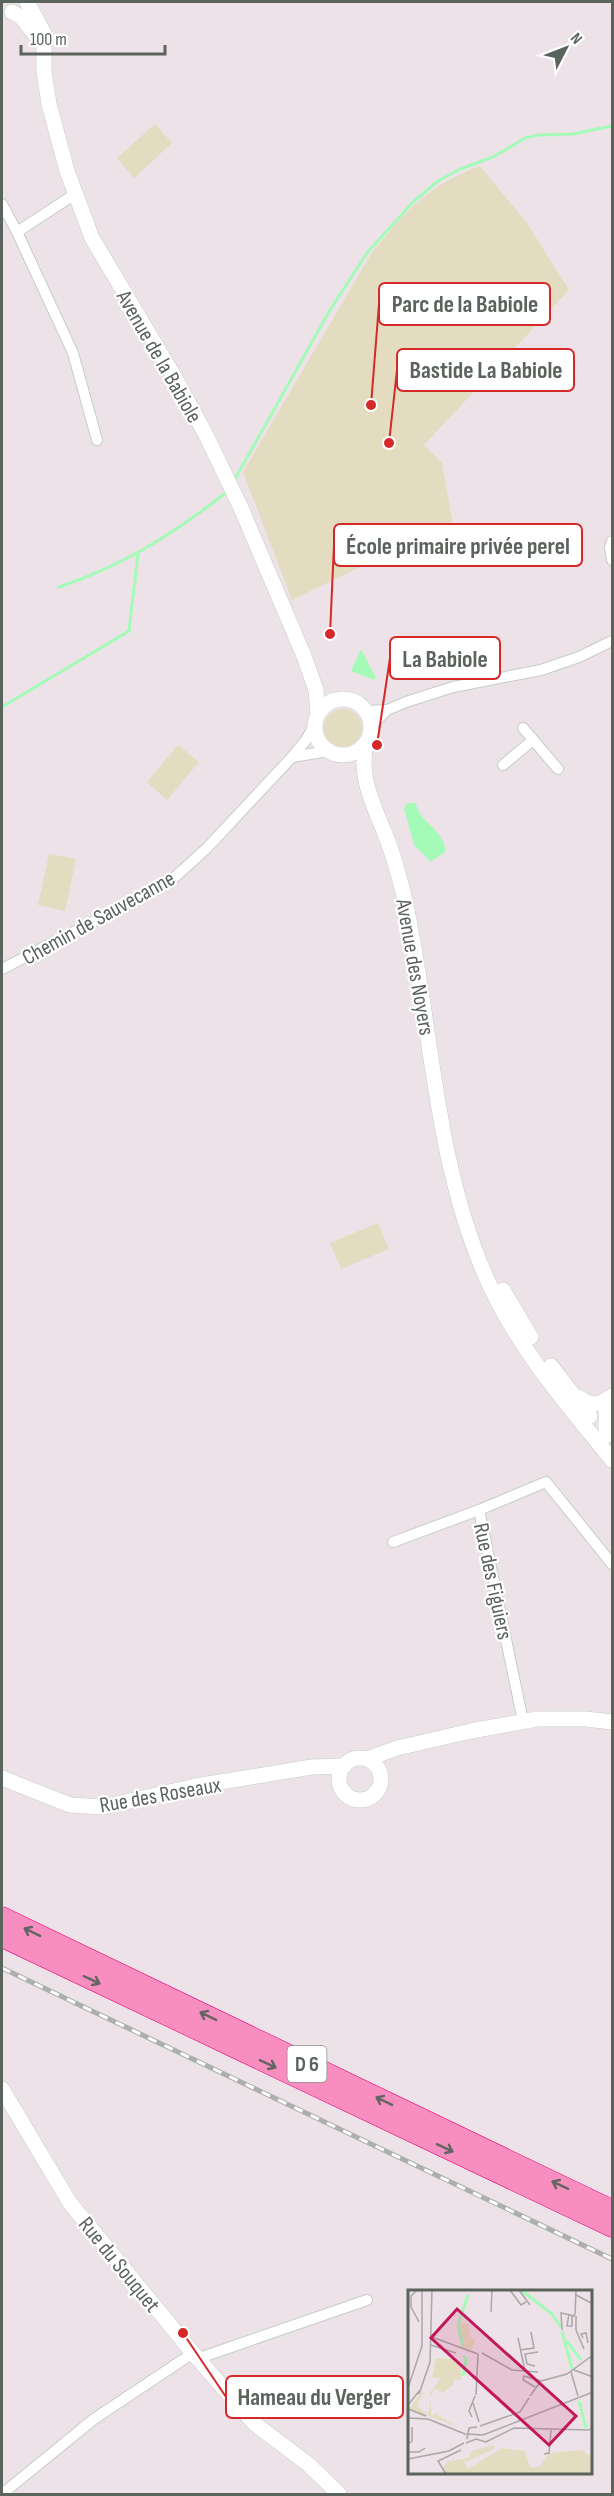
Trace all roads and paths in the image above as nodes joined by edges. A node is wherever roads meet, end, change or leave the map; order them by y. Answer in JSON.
{"nodes":[{"id":1,"x":27,"y":2,"type":"edge"},
{"id":2,"x":5,"y":11,"type":"edge"},
{"id":3,"x":43,"y":48,"type":"junction"},
{"id":4,"x":75,"y":194,"type":"junction"},
{"id":5,"x":2,"y":204,"type":"edge"},
{"id":6,"x":17,"y":232,"type":"junction"},
{"id":7,"x":97,"y":440,"type":"dead end"},
{"id":8,"x":612,"y":541,"type":"edge"},
{"id":9,"x":612,"y":560,"type":"edge"},
{"id":10,"x":612,"y":641,"type":"edge"},
{"id":11,"x":304,"y":656,"type":"junction"},
{"id":12,"x":339,"y":699,"type":"junction"},
{"id":13,"x":387,"y":710,"type":"junction"},
{"id":14,"x":366,"y":711,"type":"junction"},
{"id":15,"x":317,"y":718,"type":"junction"},
{"id":16,"x":371,"y":726,"type":"junction"},
{"id":17,"x":523,"y":728,"type":"dead end"},
{"id":18,"x":533,"y":740,"type":"junction"},
{"id":19,"x":366,"y":743,"type":"junction"},
{"id":20,"x":330,"y":752,"type":"junction"},
{"id":21,"x":292,"y":757,"type":"junction"},
{"id":22,"x":503,"y":765,"type":"dead end"},
{"id":23,"x":558,"y":769,"type":"dead end"},
{"id":24,"x":367,"y":791,"type":"junction"},
{"id":25,"x":2,"y":969,"type":"edge"},
{"id":26,"x":567,"y":1395,"type":"junction"},
{"id":27,"x":612,"y":1397,"type":"edge"},
{"id":28,"x":606,"y":1412,"type":"junction"},
{"id":29,"x":591,"y":1417,"type":"junction"},
{"id":30,"x":609,"y":1440,"type":"edge"},
{"id":31,"x":612,"y":1460,"type":"edge"},
{"id":32,"x":479,"y":1510,"type":"junction"},
{"id":33,"x":393,"y":1542,"type":"dead end"},
{"id":34,"x":612,"y":1564,"type":"edge"},
{"id":35,"x":523,"y":1721,"type":"junction"},
{"id":36,"x":612,"y":1722,"type":"edge"},
{"id":37,"x":372,"y":1764,"type":"junction"},
{"id":38,"x":341,"y":1771,"type":"junction"},
{"id":39,"x":2,"y":1778,"type":"edge"},
{"id":40,"x":2,"y":1917,"type":"edge"},
{"id":41,"x":2,"y":1937,"type":"edge"},
{"id":42,"x":2,"y":2089,"type":"edge"},
{"id":43,"x":612,"y":2210,"type":"edge"},
{"id":44,"x":612,"y":2227,"type":"edge"},
{"id":45,"x":367,"y":2300,"type":"dead end"},
{"id":46,"x":196,"y":2357,"type":"junction"},
{"id":47,"x":2,"y":2494,"type":"edge"},
{"id":48,"x":339,"y":2494,"type":"edge"}],
"edges":[{"from":1,"to":2,"type":"street"},
{"from":1,"to":3,"type":"street","name":"Avenue de la Babiole"},
{"from":2,"to":3,"type":"street","name":"Avenue de la Babiole"},
{"from":3,"to":4,"type":"street","name":"Avenue de la Babiole"},
{"from":4,"to":6,"type":"street"},
{"from":4,"to":11,"type":"street","name":"Avenue de la Babiole"},
{"from":5,"to":6,"type":"street"},
{"from":6,"to":7,"type":"street"},
{"from":8,"to":9,"type":"street"},
{"from":10,"to":13,"type":"street"},
{"from":11,"to":12,"type":"street","name":"Avenue de la Babiole"},
{"from":11,"to":15,"type":"street","name":"Avenue de la Babiole"},
{"from":12,"to":14,"type":"street"},
{"from":12,"to":15,"type":"street"},
{"from":13,"to":14,"type":"street"},
{"from":13,"to":16,"type":"street"},
{"from":14,"to":16,"type":"street"},
{"from":15,"to":20,"type":"street"},
{"from":15,"to":21,"type":"street","name":"Chemin de Sauvecanne"},
{"from":16,"to":19,"type":"street"},
{"from":17,"to":18,"type":"street"},
{"from":18,"to":22,"type":"street"},
{"from":18,"to":23,"type":"street"},
{"from":19,"to":20,"type":"street"},
{"from":19,"to":24,"type":"street","name":"Avenue des Noyers"},
{"from":20,"to":21,"type":"street"},
{"from":20,"to":24,"type":"street","name":"Avenue des Noyers"},
{"from":21,"to":25,"type":"street","name":"Chemin de Sauvecanne"},
{"from":24,"to":26,"type":"street","name":"Avenue des Noyers"},
{"from":26,"to":27,"type":"street"},
{"from":26,"to":29,"type":"street","name":"Avenue des Noyers"},
{"from":26,"to":31,"type":"street","name":"Avenue des Noyers"},
{"from":27,"to":28,"type":"street"},
{"from":28,"to":29,"type":"street"},
{"from":28,"to":30,"type":"street"},
{"from":29,"to":30,"type":"street","name":"Avenue des Noyers"},
{"from":32,"to":33,"type":"street"},
{"from":32,"to":34,"type":"street","name":"Rue des Figuiers"},
{"from":32,"to":35,"type":"street","name":"Rue des Figuiers"},
{"from":35,"to":36,"type":"street"},
{"from":35,"to":37,"type":"street"},
{"from":37,"to":38,"type":"street","name":"Rue des Roseaux"},
{"from":37,"to":38,"type":"street"},
{"from":38,"to":39,"type":"street","name":"Rue des Roseaux"},
{"from":43,"to":40,"type":"highway","number":"D 6","one_way":true},
{"from":41,"to":44,"type":"highway","number":"D 6","one_way":true},
{"from":42,"to":46,"type":"street","name":"Rue du Souquet"},
{"from":45,"to":46,"type":"street"},
{"from":46,"to":47,"type":"street"},
{"from":46,"to":48,"type":"street","name":"Rue du Souquet"}]}
